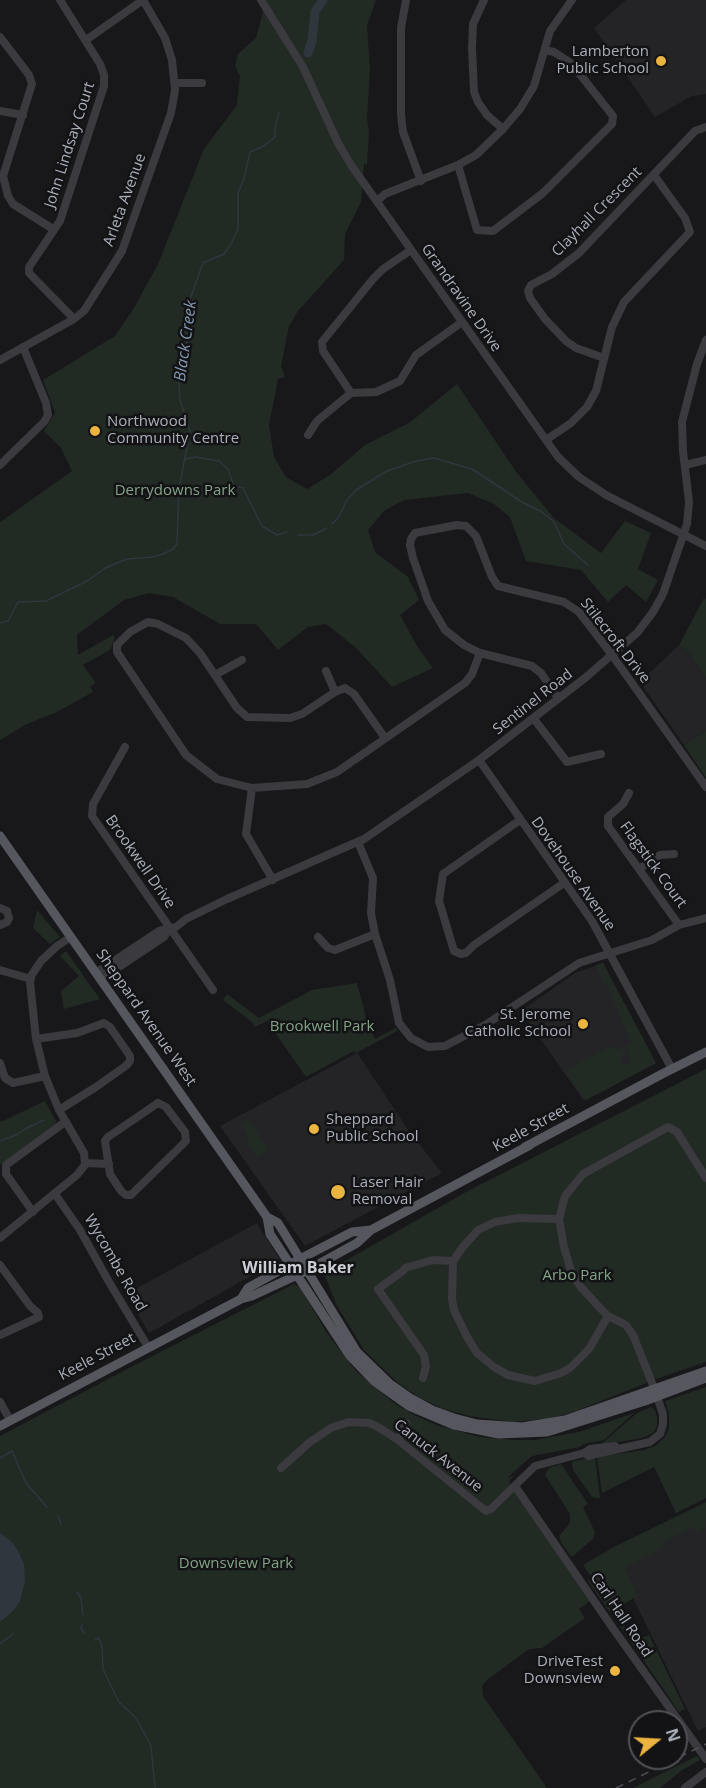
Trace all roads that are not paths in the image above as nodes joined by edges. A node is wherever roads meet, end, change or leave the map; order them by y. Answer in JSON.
{"nodes":[{"id":1,"x":60,"y":0,"type":"edge"},
{"id":2,"x":143,"y":0,"type":"edge"},
{"id":3,"x":261,"y":0,"type":"edge"},
{"id":4,"x":406,"y":0,"type":"edge"},
{"id":5,"x":484,"y":0,"type":"edge"},
{"id":6,"x":570,"y":1,"type":"edge"},
{"id":7,"x":0,"y":37,"type":"edge"},
{"id":8,"x":86,"y":40,"type":"junction"},
{"id":9,"x":545,"y":50,"type":"junction"},
{"id":10,"x":175,"y":83,"type":"junction"},
{"id":11,"x":202,"y":83,"type":"dead end"},
{"id":12,"x":0,"y":111,"type":"edge"},
{"id":13,"x":23,"y":116,"type":"junction"},
{"id":14,"x":706,"y":127,"type":"edge"},
{"id":15,"x":503,"y":129,"type":"junction"},
{"id":16,"x":458,"y":165,"type":"junction"},
{"id":17,"x":654,"y":175,"type":"junction"},
{"id":18,"x":421,"y":181,"type":"junction"},
{"id":19,"x":377,"y":201,"type":"junction"},
{"id":20,"x":53,"y":229,"type":"junction"},
{"id":21,"x":411,"y":250,"type":"junction"},
{"id":22,"x":74,"y":319,"type":"junction"},
{"id":23,"x":462,"y":322,"type":"junction"},
{"id":24,"x":706,"y":340,"type":"edge"},
{"id":25,"x":23,"y":347,"type":"junction"},
{"id":26,"x":604,"y":358,"type":"junction"},
{"id":27,"x":0,"y":360,"type":"edge"},
{"id":28,"x":351,"y":393,"type":"junction"},
{"id":29,"x":308,"y":435,"type":"dead end"},
{"id":30,"x":546,"y":440,"type":"junction"},
{"id":31,"x":706,"y":460,"type":"edge"},
{"id":32,"x":0,"y":465,"type":"edge"},
{"id":33,"x":685,"y":465,"type":"junction"},
{"id":34,"x":684,"y":535,"type":"junction"},
{"id":35,"x":706,"y":546,"type":"edge"},
{"id":36,"x":480,"y":652,"type":"junction"},
{"id":37,"x":612,"y":656,"type":"junction"},
{"id":38,"x":242,"y":660,"type":"dead end"},
{"id":39,"x":326,"y":671,"type":"dead end"},
{"id":40,"x":215,"y":675,"type":"junction"},
{"id":41,"x":335,"y":692,"type":"junction"},
{"id":42,"x":558,"y":698,"type":"junction"},
{"id":43,"x":534,"y":719,"type":"junction"},
{"id":44,"x":385,"y":738,"type":"junction"},
{"id":45,"x":125,"y":747,"type":"dead end"},
{"id":46,"x":601,"y":754,"type":"dead end"},
{"id":47,"x":479,"y":760,"type":"junction"},
{"id":48,"x":252,"y":788,"type":"junction"},
{"id":49,"x":706,"y":788,"type":"edge"},
{"id":50,"x":629,"y":793,"type":"dead end"},
{"id":51,"x":520,"y":820,"type":"junction"},
{"id":52,"x":0,"y":836,"type":"edge"},
{"id":53,"x":358,"y":842,"type":"junction"},
{"id":54,"x":4,"y":850,"type":"edge"},
{"id":55,"x":674,"y":854,"type":"dead end"},
{"id":56,"x":639,"y":869,"type":"junction"},
{"id":57,"x":273,"y":880,"type":"junction"},
{"id":58,"x":564,"y":883,"type":"junction"},
{"id":59,"x":0,"y":908,"type":"edge"},
{"id":60,"x":706,"y":918,"type":"edge"},
{"id":61,"x":0,"y":925,"type":"edge"},
{"id":62,"x":680,"y":925,"type":"junction"},
{"id":63,"x":169,"y":929,"type":"junction"},
{"id":64,"x":375,"y":934,"type":"junction"},
{"id":65,"x":71,"y":937,"type":"junction"},
{"id":66,"x":318,"y":937,"type":"dead end"},
{"id":67,"x":610,"y":953,"type":"junction"},
{"id":68,"x":0,"y":961,"type":"edge"},
{"id":69,"x":0,"y":966,"type":"edge"},
{"id":70,"x":0,"y":970,"type":"edge"},
{"id":71,"x":99,"y":976,"type":"junction"},
{"id":72,"x":31,"y":979,"type":"junction"},
{"id":73,"x":213,"y":990,"type":"dead end"},
{"id":74,"x":36,"y":1039,"type":"junction"},
{"id":75,"x":706,"y":1052,"type":"edge"},
{"id":76,"x":0,"y":1063,"type":"edge"},
{"id":77,"x":672,"y":1070,"type":"junction"},
{"id":78,"x":45,"y":1076,"type":"junction"},
{"id":79,"x":59,"y":1110,"type":"junction"},
{"id":80,"x":65,"y":1122,"type":"junction"},
{"id":81,"x":85,"y":1162,"type":"junction"},
{"id":82,"x":109,"y":1164,"type":"junction"},
{"id":83,"x":706,"y":1178,"type":"edge"},
{"id":84,"x":55,"y":1194,"type":"junction"},
{"id":85,"x":33,"y":1212,"type":"junction"},
{"id":86,"x":267,"y":1217,"type":"junction"},
{"id":87,"x":559,"y":1219,"type":"junction"},
{"id":88,"x":371,"y":1230,"type":"junction"},
{"id":89,"x":0,"y":1238,"type":"edge"},
{"id":90,"x":300,"y":1259,"type":"junction"},
{"id":91,"x":453,"y":1261,"type":"junction"},
{"id":92,"x":290,"y":1264,"type":"junction"},
{"id":93,"x":0,"y":1265,"type":"edge"},
{"id":94,"x":308,"y":1270,"type":"junction"},
{"id":95,"x":297,"y":1274,"type":"junction"},
{"id":96,"x":241,"y":1299,"type":"junction"},
{"id":97,"x":608,"y":1316,"type":"junction"},
{"id":98,"x":0,"y":1335,"type":"edge"},
{"id":99,"x":148,"y":1347,"type":"junction"},
{"id":100,"x":706,"y":1371,"type":"edge"},
{"id":101,"x":423,"y":1378,"type":"dead end"},
{"id":102,"x":706,"y":1378,"type":"edge"},
{"id":103,"x":655,"y":1393,"type":"junction"},
{"id":104,"x":0,"y":1402,"type":"edge"},
{"id":105,"x":10,"y":1420,"type":"junction"},
{"id":106,"x":406,"y":1423,"type":"dead end"},
{"id":107,"x":0,"y":1426,"type":"edge"},
{"id":108,"x":398,"y":1440,"type":"junction"},
{"id":109,"x":281,"y":1468,"type":"dead end"},
{"id":110,"x":515,"y":1486,"type":"junction"},
{"id":111,"x":706,"y":1759,"type":"edge"},
{"id":112,"x":706,"y":1772,"type":"edge"},
{"id":113,"x":685,"y":1788,"type":"edge"}],
"edges":[{"from":1,"to":8,"type":"street","name":"John Lindsay Court"},
{"from":2,"to":8,"type":"street"},
{"from":2,"to":10,"type":"street","name":"Arleta Avenue"},
{"from":3,"to":19,"type":"street","name":"Grandravine Drive"},
{"from":4,"to":18,"type":"street"},
{"from":5,"to":15,"type":"street"},
{"from":6,"to":9,"type":"street"},
{"from":7,"to":13,"type":"street"},
{"from":8,"to":20,"type":"street","name":"John Lindsay Court"},
{"from":9,"to":15,"type":"street"},
{"from":9,"to":16,"type":"street"},
{"from":10,"to":11,"type":"street"},
{"from":10,"to":22,"type":"street","name":"Arleta Avenue"},
{"from":12,"to":13,"type":"street"},
{"from":13,"to":20,"type":"street"},
{"from":14,"to":17,"type":"street","name":"Clayhall Crescent"},
{"from":15,"to":16,"type":"street"},
{"from":16,"to":18,"type":"street"},
{"from":17,"to":26,"type":"street"},
{"from":17,"to":26,"type":"street","name":"Clayhall Crescent"},
{"from":18,"to":19,"type":"street"},
{"from":19,"to":21,"type":"street","name":"Grandravine Drive"},
{"from":20,"to":22,"type":"street","name":"John Lindsay Court"},
{"from":21,"to":23,"type":"street","name":"Grandravine Drive"},
{"from":21,"to":28,"type":"street"},
{"from":22,"to":25,"type":"street","name":"Arleta Avenue"},
{"from":23,"to":28,"type":"street"},
{"from":23,"to":30,"type":"street","name":"Grandravine Drive"},
{"from":24,"to":33,"type":"street","name":"Sentinel Road"},
{"from":25,"to":27,"type":"street","name":"Arleta Avenue"},
{"from":25,"to":32,"type":"street"},
{"from":26,"to":30,"type":"street"},
{"from":28,"to":29,"type":"street"},
{"from":30,"to":34,"type":"street","name":"Grandravine Drive"},
{"from":31,"to":33,"type":"street"},
{"from":33,"to":34,"type":"street","name":"Sentinel Road"},
{"from":34,"to":35,"type":"street","name":"Grandravine Drive"},
{"from":34,"to":37,"type":"street","name":"Sentinel Road"},
{"from":36,"to":37,"type":"street","name":"Stilecroft Drive"},
{"from":36,"to":42,"type":"street","name":"Stilecroft Drive"},
{"from":36,"to":44,"type":"street"},
{"from":37,"to":42,"type":"street","name":"Sentinel Road"},
{"from":37,"to":49,"type":"street","name":"Stilecroft Drive"},
{"from":38,"to":40,"type":"street"},
{"from":39,"to":41,"type":"street"},
{"from":40,"to":41,"type":"street"},
{"from":40,"to":48,"type":"street"},
{"from":41,"to":44,"type":"street"},
{"from":42,"to":43,"type":"street","name":"Sentinel Road"},
{"from":43,"to":46,"type":"street"},
{"from":43,"to":47,"type":"street","name":"Sentinel Road"},
{"from":44,"to":48,"type":"street"},
{"from":45,"to":63,"type":"street","name":"Brookwell Drive"},
{"from":47,"to":51,"type":"street","name":"Dovehouse Avenue"},
{"from":47,"to":53,"type":"street","name":"Sentinel Road"},
{"from":48,"to":57,"type":"street"},
{"from":50,"to":56,"type":"street","name":"Flagstick Court"},
{"from":51,"to":58,"type":"street","name":"Dovehouse Avenue"},
{"from":51,"to":58,"type":"street"},
{"from":52,"to":54,"type":"main road","name":"Sheppard Avenue West"},
{"from":53,"to":57,"type":"street","name":"Sentinel Road"},
{"from":53,"to":64,"type":"street"},
{"from":54,"to":65,"type":"main road","name":"Sheppard Avenue West"},
{"from":55,"to":56,"type":"street"},
{"from":56,"to":62,"type":"street","name":"Flagstick Court"},
{"from":57,"to":63,"type":"street","name":"Sentinel Road"},
{"from":58,"to":67,"type":"street","name":"Dovehouse Avenue"},
{"from":59,"to":61,"type":"street"},
{"from":60,"to":62,"type":"street"},
{"from":62,"to":67,"type":"street"},
{"from":63,"to":71,"type":"street","name":"Sentinel Road"},
{"from":63,"to":73,"type":"street"},
{"from":64,"to":66,"type":"street"},
{"from":64,"to":67,"type":"street"},
{"from":65,"to":71,"type":"main road","name":"Sheppard Avenue West"},
{"from":65,"to":72,"type":"street"},
{"from":67,"to":77,"type":"street","name":"Dovehouse Avenue"},
{"from":68,"to":69,"type":"street"},
{"from":70,"to":72,"type":"street"},
{"from":71,"to":86,"type":"main road","name":"Sheppard Avenue West"},
{"from":72,"to":74,"type":"street"},
{"from":74,"to":78,"type":"street"},
{"from":74,"to":79,"type":"street"},
{"from":75,"to":77,"type":"main road","name":"Keele Street"},
{"from":76,"to":78,"type":"street"},
{"from":77,"to":88,"type":"main road","name":"Keele Street"},
{"from":78,"to":79,"type":"street"},
{"from":79,"to":80,"type":"street"},
{"from":80,"to":81,"type":"street"},
{"from":80,"to":85,"type":"street"},
{"from":81,"to":82,"type":"street"},
{"from":81,"to":84,"type":"street"},
{"from":82,"to":82,"type":"street"},
{"from":83,"to":87,"type":"street"},
{"from":84,"to":85,"type":"street"},
{"from":84,"to":99,"type":"street","name":"Wycombe Road"},
{"from":85,"to":89,"type":"street"},
{"from":86,"to":90,"type":"main road","name":"Sheppard Avenue West"},
{"from":86,"to":92,"type":"main road","name":"Sheppard Avenue West"},
{"from":87,"to":91,"type":"street"},
{"from":87,"to":97,"type":"street"},
{"from":88,"to":90,"type":"main road","name":"Keele Street"},
{"from":88,"to":94,"type":"main road","name":"Keele Street"},
{"from":90,"to":92,"type":"main road","name":"Keele Street"},
{"from":90,"to":94,"type":"main road","name":"Sheppard Avenue West"},
{"from":91,"to":97,"type":"street"},
{"from":91,"to":101,"type":"street"},
{"from":92,"to":95,"type":"main road","name":"Sheppard Avenue West"},
{"from":92,"to":96,"type":"main road","name":"Keele Street"},
{"from":93,"to":98,"type":"street"},
{"from":94,"to":95,"type":"main road","name":"Keele Street"},
{"from":94,"to":103,"type":"main road","name":"Sheppard Avenue West"},
{"from":95,"to":96,"type":"main road","name":"Keele Street"},
{"from":95,"to":103,"type":"main road","name":"Sheppard Avenue West"},
{"from":96,"to":99,"type":"main road","name":"Keele Street"},
{"from":97,"to":103,"type":"street"},
{"from":99,"to":105,"type":"main road","name":"Keele Street"},
{"from":100,"to":103,"type":"main road","name":"Sheppard Avenue West"},
{"from":102,"to":103,"type":"main road","name":"Sheppard Avenue West"},
{"from":103,"to":110,"type":"street"},
{"from":104,"to":105,"type":"street"},
{"from":105,"to":107,"type":"main road","name":"Keele Street"},
{"from":106,"to":108,"type":"street"},
{"from":108,"to":109,"type":"street","name":"Canuck Avenue"},
{"from":108,"to":110,"type":"street","name":"Canuck Avenue"},
{"from":110,"to":111,"type":"street","name":"Carl Hall Road"},
{"from":112,"to":113,"type":"street"}]}
